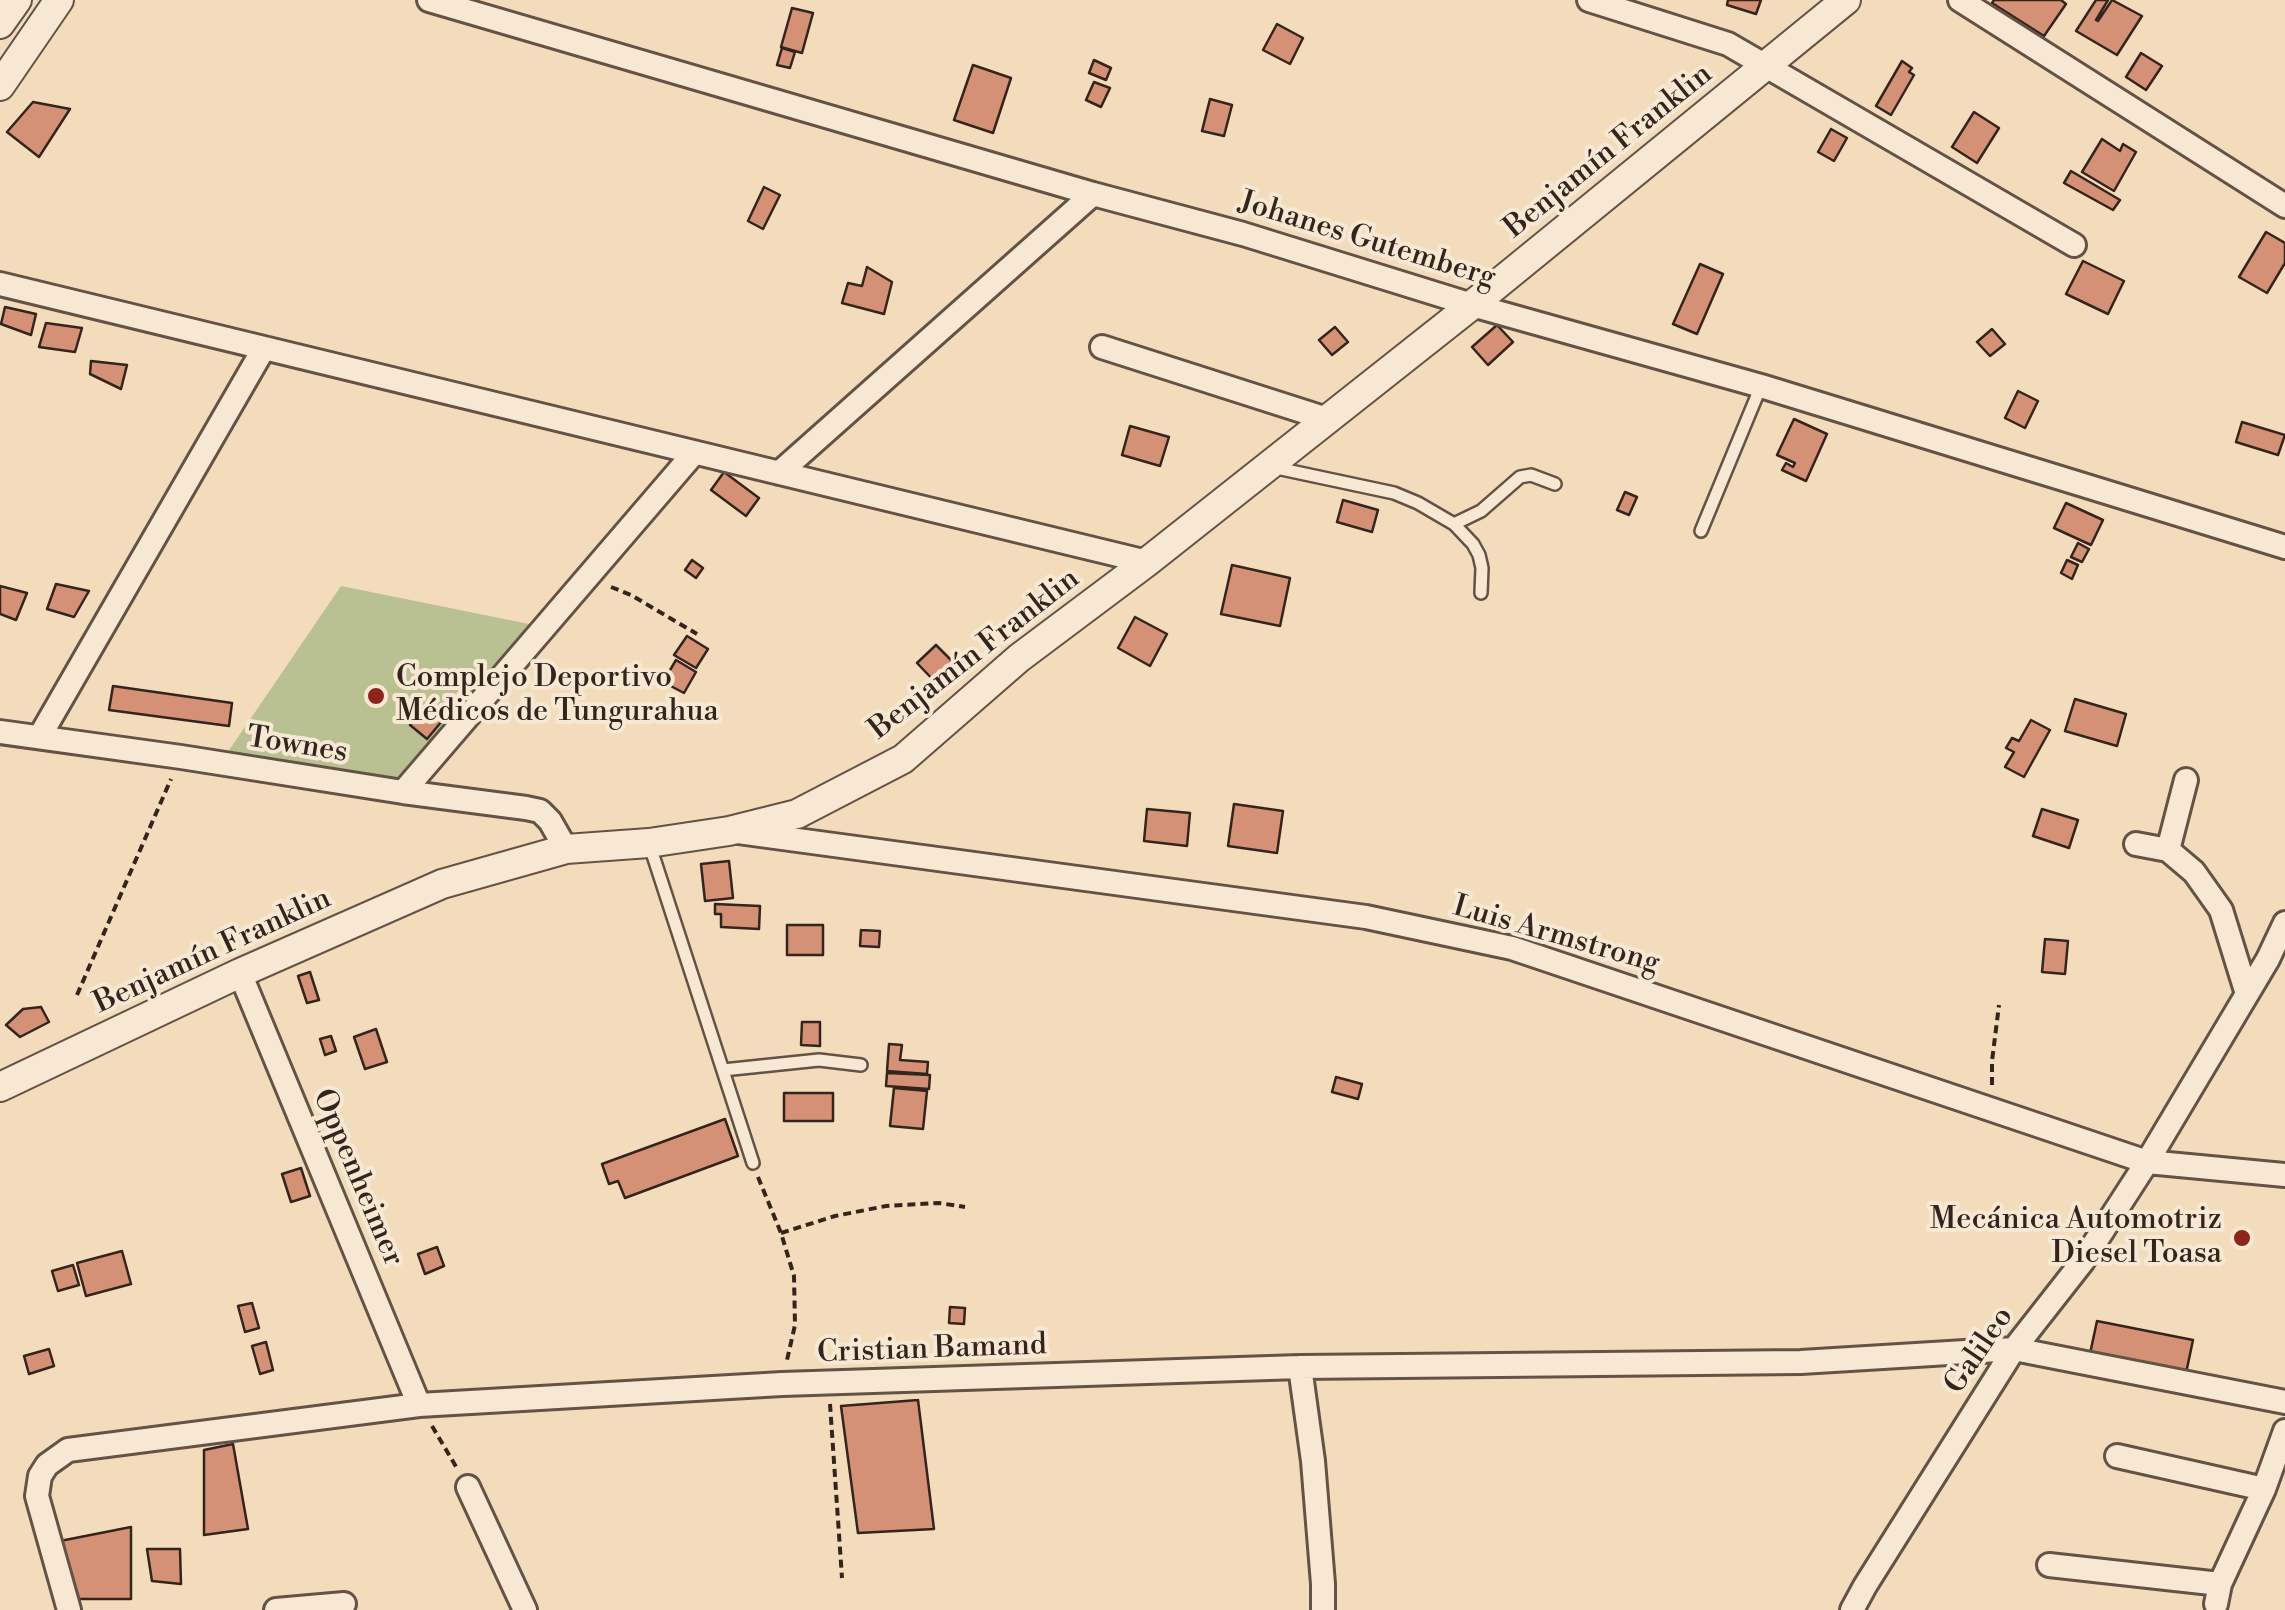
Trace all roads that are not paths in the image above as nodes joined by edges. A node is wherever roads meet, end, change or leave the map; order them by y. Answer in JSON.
{"nodes":[{"id":1,"x":17,"y":0,"type":"edge"},
{"id":2,"x":58,"y":0,"type":"edge"},
{"id":3,"x":428,"y":0,"type":"edge"},
{"id":4,"x":1589,"y":0,"type":"edge"},
{"id":5,"x":1845,"y":0,"type":"edge"},
{"id":6,"x":1960,"y":0,"type":"edge"},
{"id":7,"x":0,"y":24,"type":"edge"},
{"id":8,"x":1767,"y":64,"type":"junction"},
{"id":9,"x":0,"y":86,"type":"edge"},
{"id":10,"x":1093,"y":194,"type":"junction"},
{"id":11,"x":2285,"y":206,"type":"edge"},
{"id":12,"x":2074,"y":245,"type":"dead end"},
{"id":13,"x":0,"y":284,"type":"edge"},
{"id":14,"x":1472,"y":305,"type":"junction"},
{"id":15,"x":1102,"y":347,"type":"dead end"},
{"id":16,"x":264,"y":348,"type":"junction"},
{"id":17,"x":1761,"y":386,"type":"junction"},
{"id":18,"x":1327,"y":419,"type":"junction"},
{"id":19,"x":694,"y":453,"type":"junction"},
{"id":20,"x":1268,"y":466,"type":"junction"},
{"id":21,"x":779,"y":474,"type":"junction"},
{"id":22,"x":1555,"y":484,"type":"dead end"},
{"id":23,"x":1454,"y":524,"type":"junction"},
{"id":24,"x":1702,"y":531,"type":"dead end"},
{"id":25,"x":2285,"y":547,"type":"edge"},
{"id":26,"x":1146,"y":562,"type":"junction"},
{"id":27,"x":1481,"y":593,"type":"dead end"},
{"id":28,"x":0,"y":732,"type":"edge"},
{"id":29,"x":40,"y":736,"type":"junction"},
{"id":30,"x":2186,"y":780,"type":"dead end"},
{"id":31,"x":403,"y":792,"type":"junction"},
{"id":32,"x":729,"y":831,"type":"junction"},
{"id":33,"x":649,"y":842,"type":"junction"},
{"id":34,"x":2136,"y":844,"type":"dead end"},
{"id":35,"x":566,"y":849,"type":"junction"},
{"id":36,"x":2168,"y":850,"type":"junction"},
{"id":37,"x":2285,"y":923,"type":"edge"},
{"id":38,"x":2276,"y":961,"type":"edge"},
{"id":39,"x":240,"y":973,"type":"junction"},
{"id":40,"x":2247,"y":994,"type":"junction"},
{"id":41,"x":861,"y":1066,"type":"dead end"},
{"id":42,"x":722,"y":1070,"type":"junction"},
{"id":43,"x":0,"y":1087,"type":"edge"},
{"id":44,"x":2147,"y":1162,"type":"junction"},
{"id":45,"x":753,"y":1163,"type":"road end"},
{"id":46,"x":2285,"y":1175,"type":"edge"},
{"id":47,"x":2014,"y":1348,"type":"junction"},
{"id":48,"x":1300,"y":1367,"type":"junction"},
{"id":49,"x":2285,"y":1402,"type":"edge"},
{"id":50,"x":419,"y":1405,"type":"junction"},
{"id":51,"x":2285,"y":1431,"type":"edge"},
{"id":52,"x":2117,"y":1456,"type":"dead end"},
{"id":53,"x":468,"y":1487,"type":"road end"},
{"id":54,"x":2264,"y":1489,"type":"junction"},
{"id":55,"x":2049,"y":1565,"type":"dead end"},
{"id":56,"x":344,"y":1604,"type":"dead end"},
{"id":57,"x":68,"y":1610,"type":"edge"},
{"id":58,"x":276,"y":1610,"type":"edge"},
{"id":59,"x":525,"y":1610,"type":"edge"},
{"id":60,"x":1323,"y":1610,"type":"edge"},
{"id":61,"x":1852,"y":1610,"type":"edge"}],
"edges":[{"from":1,"to":7,"type":"street"},
{"from":2,"to":9,"type":"street"},
{"from":3,"to":10,"type":"street","name":"Johanes Gutemberg"},
{"from":4,"to":8,"type":"street"},
{"from":5,"to":8,"type":"street","name":"Benjamín Franklin"},
{"from":6,"to":11,"type":"street"},
{"from":8,"to":12,"type":"street"},
{"from":8,"to":14,"type":"street","name":"Benjamín Franklin"},
{"from":10,"to":14,"type":"street","name":"Johanes Gutemberg"},
{"from":10,"to":21,"type":"street"},
{"from":13,"to":16,"type":"street"},
{"from":14,"to":17,"type":"street","name":"Johanes Gutemberg"},
{"from":14,"to":18,"type":"street","name":"Benjamín Franklin"},
{"from":15,"to":18,"type":"street"},
{"from":16,"to":19,"type":"street"},
{"from":16,"to":29,"type":"street"},
{"from":17,"to":24,"type":"lane"},
{"from":17,"to":25,"type":"street","name":"Johanes Gutemberg"},
{"from":18,"to":20,"type":"street","name":"Benjamín Franklin"},
{"from":19,"to":21,"type":"street"},
{"from":19,"to":31,"type":"street"},
{"from":20,"to":23,"type":"lane"},
{"from":20,"to":26,"type":"street","name":"Benjamín Franklin"},
{"from":21,"to":26,"type":"street"},
{"from":22,"to":23,"type":"lane"},
{"from":23,"to":27,"type":"lane"},
{"from":26,"to":32,"type":"street","name":"Benjamín Franklin"},
{"from":28,"to":29,"type":"street","name":"Townes"},
{"from":29,"to":31,"type":"street","name":"Townes"},
{"from":30,"to":36,"type":"street"},
{"from":31,"to":35,"type":"street","name":"Townes"},
{"from":32,"to":33,"type":"street","name":"Benjamín Franklin"},
{"from":32,"to":44,"type":"street","name":"Luis Armstrong"},
{"from":33,"to":35,"type":"street","name":"Benjamín Franklin"},
{"from":33,"to":42,"type":"lane"},
{"from":34,"to":36,"type":"street"},
{"from":35,"to":39,"type":"street","name":"Benjamín Franklin"},
{"from":36,"to":40,"type":"street"},
{"from":37,"to":38,"type":"street","name":"Galileo"},
{"from":38,"to":40,"type":"street","name":"Galileo"},
{"from":39,"to":43,"type":"street","name":"Benjamín Franklin"},
{"from":39,"to":50,"type":"street","name":"Oppenheimer"},
{"from":40,"to":44,"type":"street","name":"Galileo"},
{"from":41,"to":42,"type":"lane"},
{"from":42,"to":45,"type":"lane"},
{"from":44,"to":46,"type":"street","name":"Luis Armstrong"},
{"from":44,"to":47,"type":"street","name":"Galileo"},
{"from":47,"to":48,"type":"street","name":"Cristian Bamand"},
{"from":47,"to":49,"type":"street","name":"Cristian Bamand"},
{"from":47,"to":61,"type":"street","name":"Galileo"},
{"from":48,"to":50,"type":"street","name":"Cristian Bamand"},
{"from":48,"to":60,"type":"street"},
{"from":50,"to":57,"type":"street","name":"Cristian Bamand"},
{"from":51,"to":54,"type":"street"},
{"from":52,"to":54,"type":"street"},
{"from":53,"to":59,"type":"street"},
{"from":54,"to":55,"type":"street"},
{"from":56,"to":58,"type":"street"}]}
